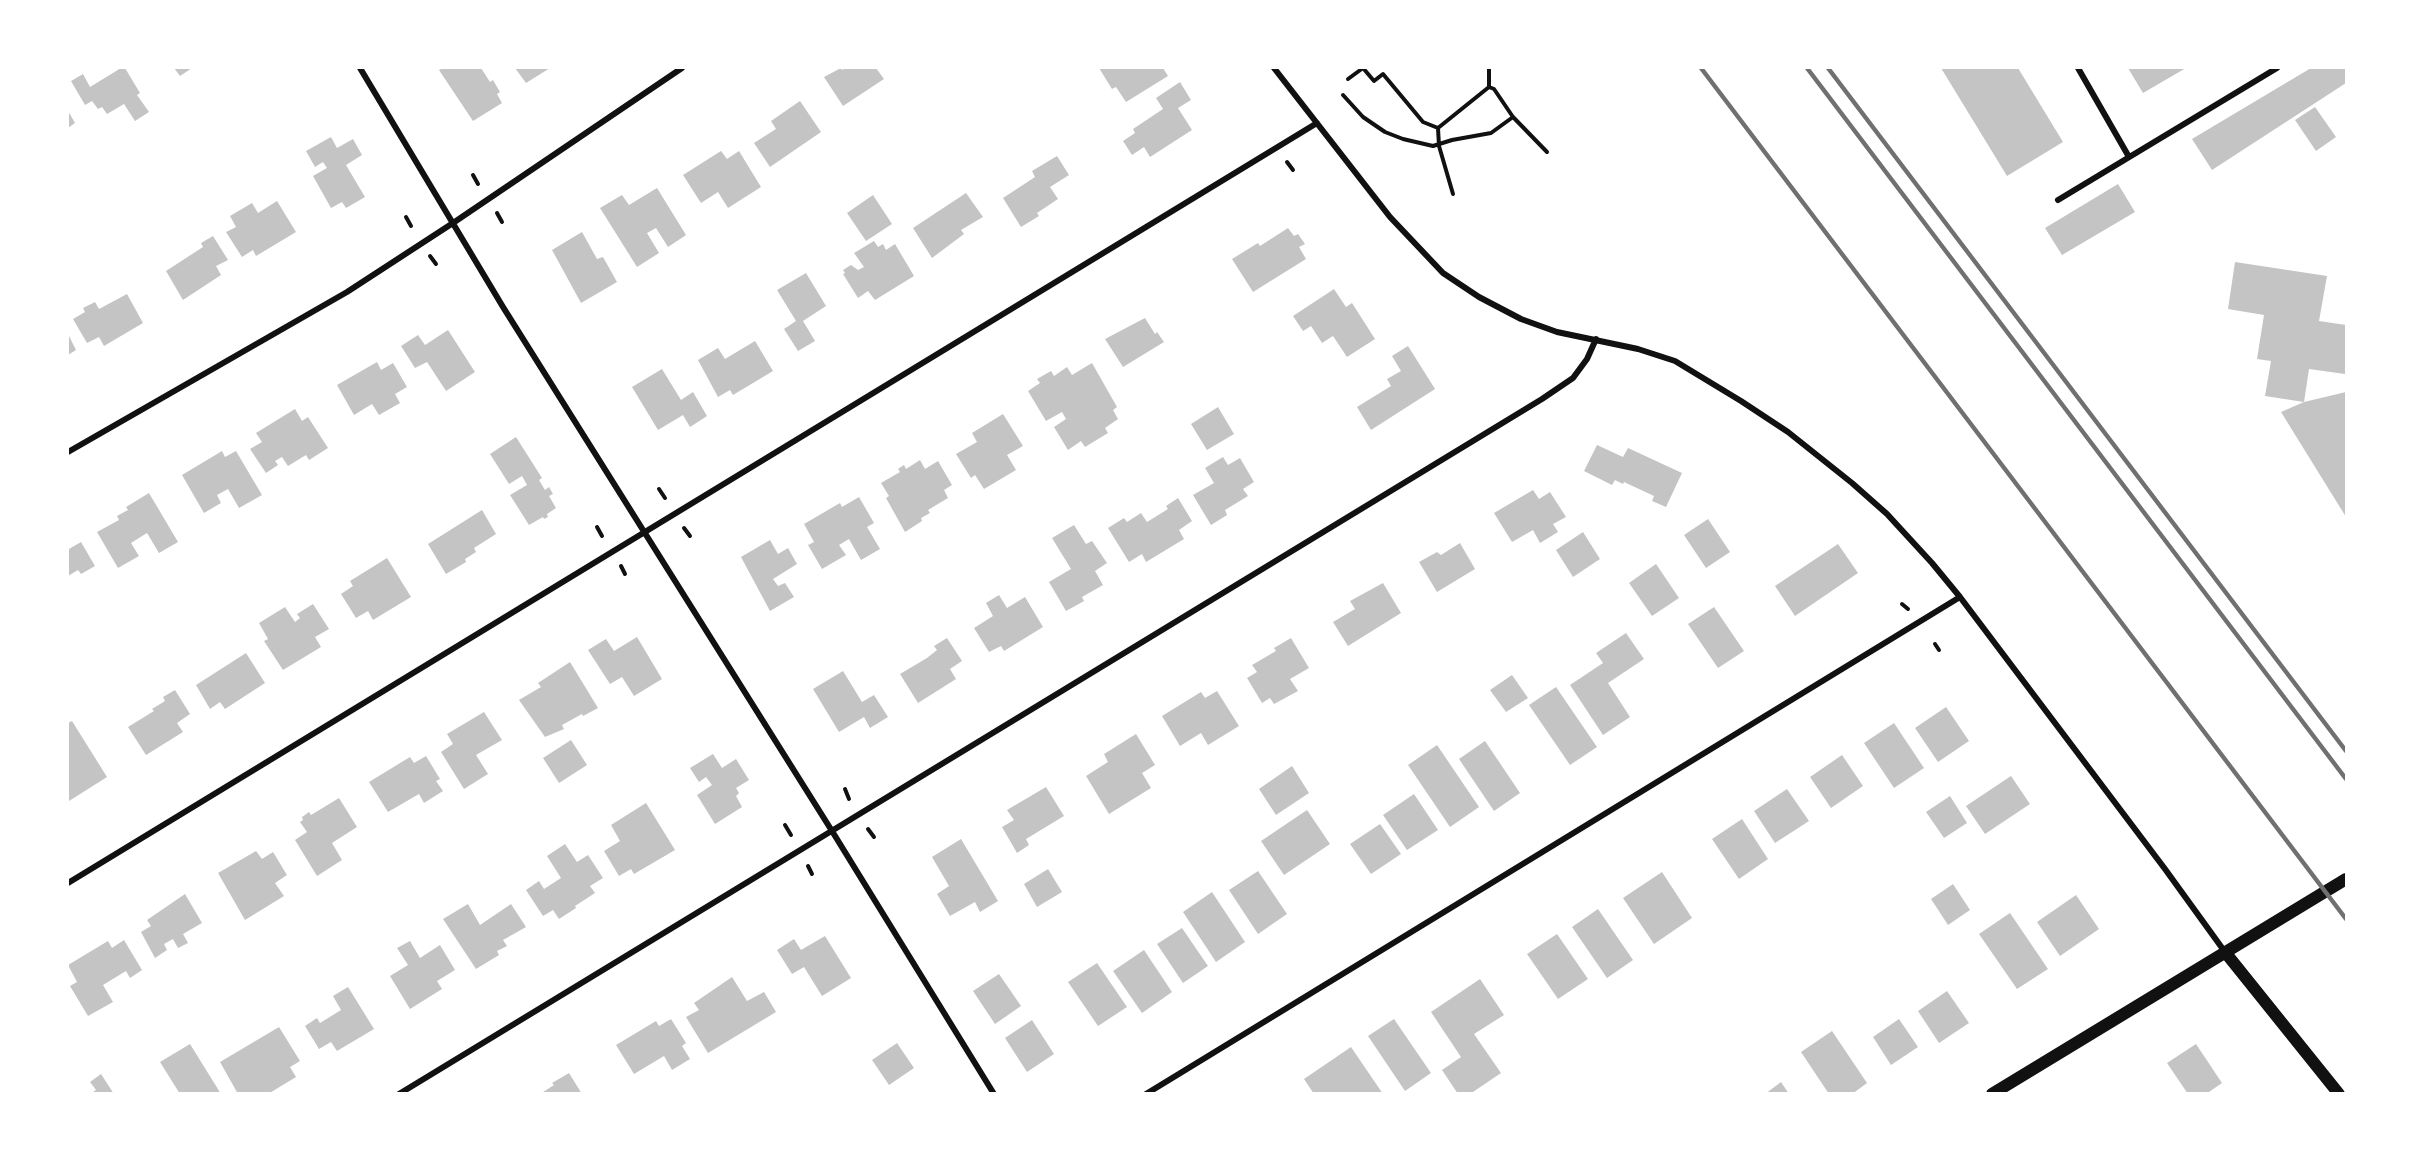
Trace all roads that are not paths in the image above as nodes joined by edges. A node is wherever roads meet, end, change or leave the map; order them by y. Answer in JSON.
{"nodes":[{"id":1,"x":360,"y":68,"type":"edge"},
{"id":2,"x":682,"y":68,"type":"edge"},
{"id":3,"x":1274,"y":68,"type":"edge"},
{"id":4,"x":2078,"y":68,"type":"edge"},
{"id":5,"x":2277,"y":68,"type":"edge"},
{"id":6,"x":1317,"y":123,"type":"junction"},
{"id":7,"x":2129,"y":157,"type":"junction"},
{"id":8,"x":2058,"y":200,"type":"dead end"},
{"id":9,"x":453,"y":223,"type":"junction"},
{"id":10,"x":1596,"y":339,"type":"junction"},
{"id":11,"x":68,"y":452,"type":"edge"},
{"id":12,"x":645,"y":531,"type":"junction"},
{"id":13,"x":1960,"y":597,"type":"junction"},
{"id":14,"x":832,"y":831,"type":"junction"},
{"id":15,"x":2346,"y":879,"type":"edge"},
{"id":16,"x":68,"y":883,"type":"edge"},
{"id":17,"x":2225,"y":952,"type":"junction"},
{"id":18,"x":399,"y":1094,"type":"edge"},
{"id":19,"x":994,"y":1094,"type":"edge"},
{"id":20,"x":1146,"y":1094,"type":"edge"},
{"id":21,"x":1992,"y":1094,"type":"edge"},
{"id":22,"x":2338,"y":1094,"type":"edge"}],
"edges":[{"from":1,"to":9,"type":"street"},
{"from":2,"to":9,"type":"street"},
{"from":3,"to":6,"type":"street"},
{"from":4,"to":7,"type":"street"},
{"from":5,"to":7,"type":"street"},
{"from":6,"to":10,"type":"street"},
{"from":6,"to":12,"type":"street"},
{"from":7,"to":8,"type":"street"},
{"from":9,"to":11,"type":"street"},
{"from":9,"to":12,"type":"street"},
{"from":10,"to":13,"type":"street"},
{"from":10,"to":14,"type":"street"},
{"from":12,"to":14,"type":"street"},
{"from":12,"to":16,"type":"street"},
{"from":13,"to":17,"type":"street"},
{"from":13,"to":20,"type":"street"},
{"from":14,"to":18,"type":"street"},
{"from":14,"to":19,"type":"street"},
{"from":15,"to":17,"type":"main road"},
{"from":17,"to":21,"type":"main road"},
{"from":17,"to":22,"type":"main road"}]}
